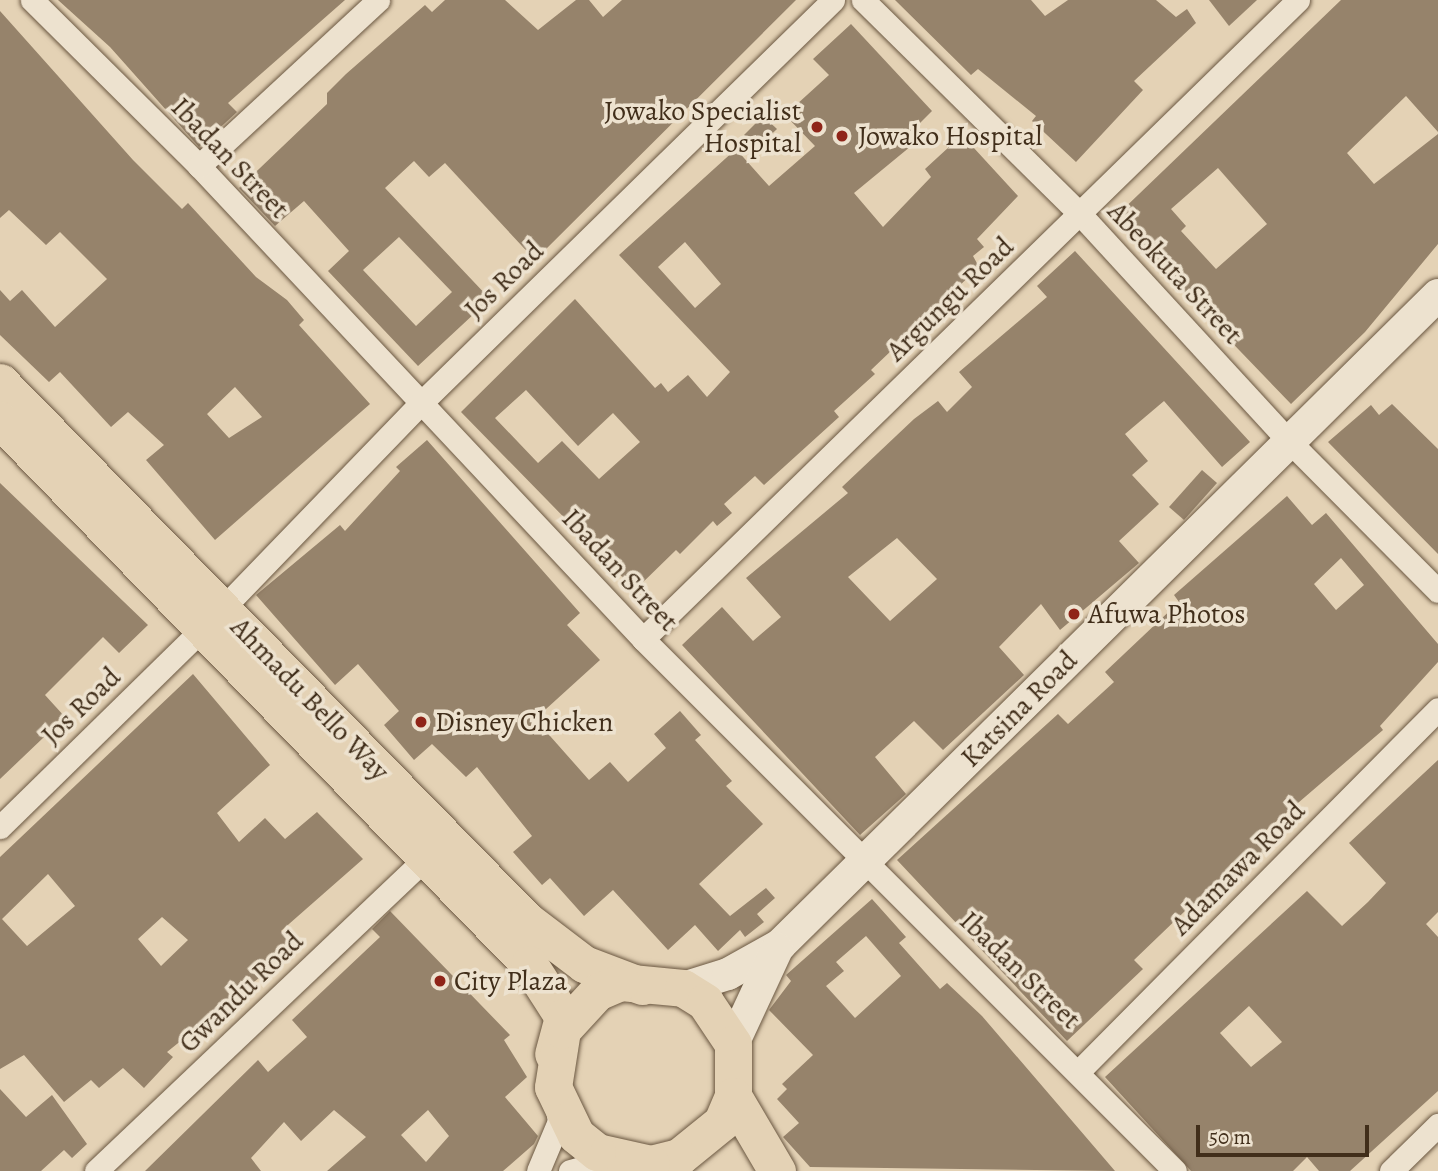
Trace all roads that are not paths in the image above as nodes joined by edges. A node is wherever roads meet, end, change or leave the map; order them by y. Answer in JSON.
{"nodes":[{"id":1,"x":32,"y":0,"type":"edge"},
{"id":2,"x":378,"y":0,"type":"edge"},
{"id":3,"x":833,"y":0,"type":"edge"},
{"id":4,"x":863,"y":0,"type":"edge"},
{"id":5,"x":1298,"y":0,"type":"edge"},
{"id":6,"x":199,"y":166,"type":"junction"},
{"id":7,"x":1080,"y":214,"type":"junction"},
{"id":8,"x":1438,"y":295,"type":"edge"},
{"id":9,"x":0,"y":382,"type":"edge"},
{"id":10,"x":422,"y":402,"type":"junction"},
{"id":11,"x":0,"y":420,"type":"edge"},
{"id":12,"x":1289,"y":441,"type":"junction"},
{"id":13,"x":1438,"y":591,"type":"edge"},
{"id":14,"x":213,"y":619,"type":"junction"},
{"id":15,"x":643,"y":639,"type":"junction"},
{"id":16,"x":1438,"y":709,"type":"edge"},
{"id":17,"x":0,"y":827,"type":"edge"},
{"id":18,"x":427,"y":856,"type":"junction"},
{"id":19,"x":866,"y":861,"type":"junction"},
{"id":20,"x":780,"y":945,"type":"junction"},
{"id":21,"x":642,"y":986,"type":"junction"},
{"id":22,"x":683,"y":988,"type":"junction"},
{"id":23,"x":733,"y":1044,"type":"junction"},
{"id":24,"x":1080,"y":1070,"type":"junction"},
{"id":25,"x":553,"y":1071,"type":"junction"},
{"id":26,"x":733,"y":1096,"type":"junction"},
{"id":27,"x":1438,"y":1125,"type":"edge"},
{"id":28,"x":637,"y":1163,"type":"junction"},
{"id":29,"x":96,"y":1171,"type":"edge"},
{"id":30,"x":538,"y":1171,"type":"edge"},
{"id":31,"x":570,"y":1171,"type":"edge"},
{"id":32,"x":712,"y":1171,"type":"edge"},
{"id":33,"x":777,"y":1171,"type":"edge"},
{"id":34,"x":1175,"y":1171,"type":"edge"},
{"id":35,"x":1391,"y":1171,"type":"edge"}],
"edges":[{"from":1,"to":6,"type":"street","name":"Ibadan Street"},
{"from":2,"to":6,"type":"street"},
{"from":3,"to":10,"type":"street","name":"Jos Road"},
{"from":4,"to":7,"type":"street","name":"Abeokuta Street"},
{"from":5,"to":7,"type":"street","name":"Argungu Road"},
{"from":6,"to":10,"type":"street","name":"Ibadan Street"},
{"from":7,"to":12,"type":"street","name":"Abeokuta Street"},
{"from":7,"to":15,"type":"street","name":"Argungu Road"},
{"from":8,"to":12,"type":"street","name":"Katsina Road"},
{"from":9,"to":14,"type":"main road","name":"Ahmadu Bello Way"},
{"from":10,"to":14,"type":"street","name":"Jos Road"},
{"from":10,"to":15,"type":"street","name":"Ibadan Street"},
{"from":11,"to":14,"type":"main road","name":"Ahmadu Bello Way"},
{"from":12,"to":13,"type":"street","name":"Abeokuta Street"},
{"from":12,"to":19,"type":"street","name":"Katsina Road"},
{"from":14,"to":17,"type":"street","name":"Jos Road"},
{"from":14,"to":18,"type":"main road","name":"Ahmadu Bello Way"},
{"from":14,"to":21,"type":"main road","name":"Ahmadu Bello Way"},
{"from":15,"to":19,"type":"street","name":"Ibadan Street"},
{"from":16,"to":24,"type":"street","name":"Adamawa Road"},
{"from":18,"to":25,"type":"main road","name":"Ahmadu Bello Way"},
{"from":18,"to":29,"type":"street","name":"Gwandu Road"},
{"from":19,"to":20,"type":"street","name":"Katsina Road"},
{"from":19,"to":24,"type":"street","name":"Ibadan Street"},
{"from":20,"to":22,"type":"street","name":"Katsina Road"},
{"from":20,"to":23,"type":"street","name":"Katsina Road"},
{"from":21,"to":22,"type":"main road"},
{"from":21,"to":25,"type":"main road"},
{"from":22,"to":23,"type":"main road"},
{"from":23,"to":26,"type":"main road"},
{"from":24,"to":34,"type":"street","name":"Ibadan Street"},
{"from":25,"to":28,"type":"main road"},
{"from":25,"to":30,"type":"street"},
{"from":26,"to":28,"type":"main road"},
{"from":26,"to":33,"type":"main road"},
{"from":27,"to":35,"type":"street"},
{"from":28,"to":31,"type":"street"},
{"from":28,"to":32,"type":"main road"}]}
